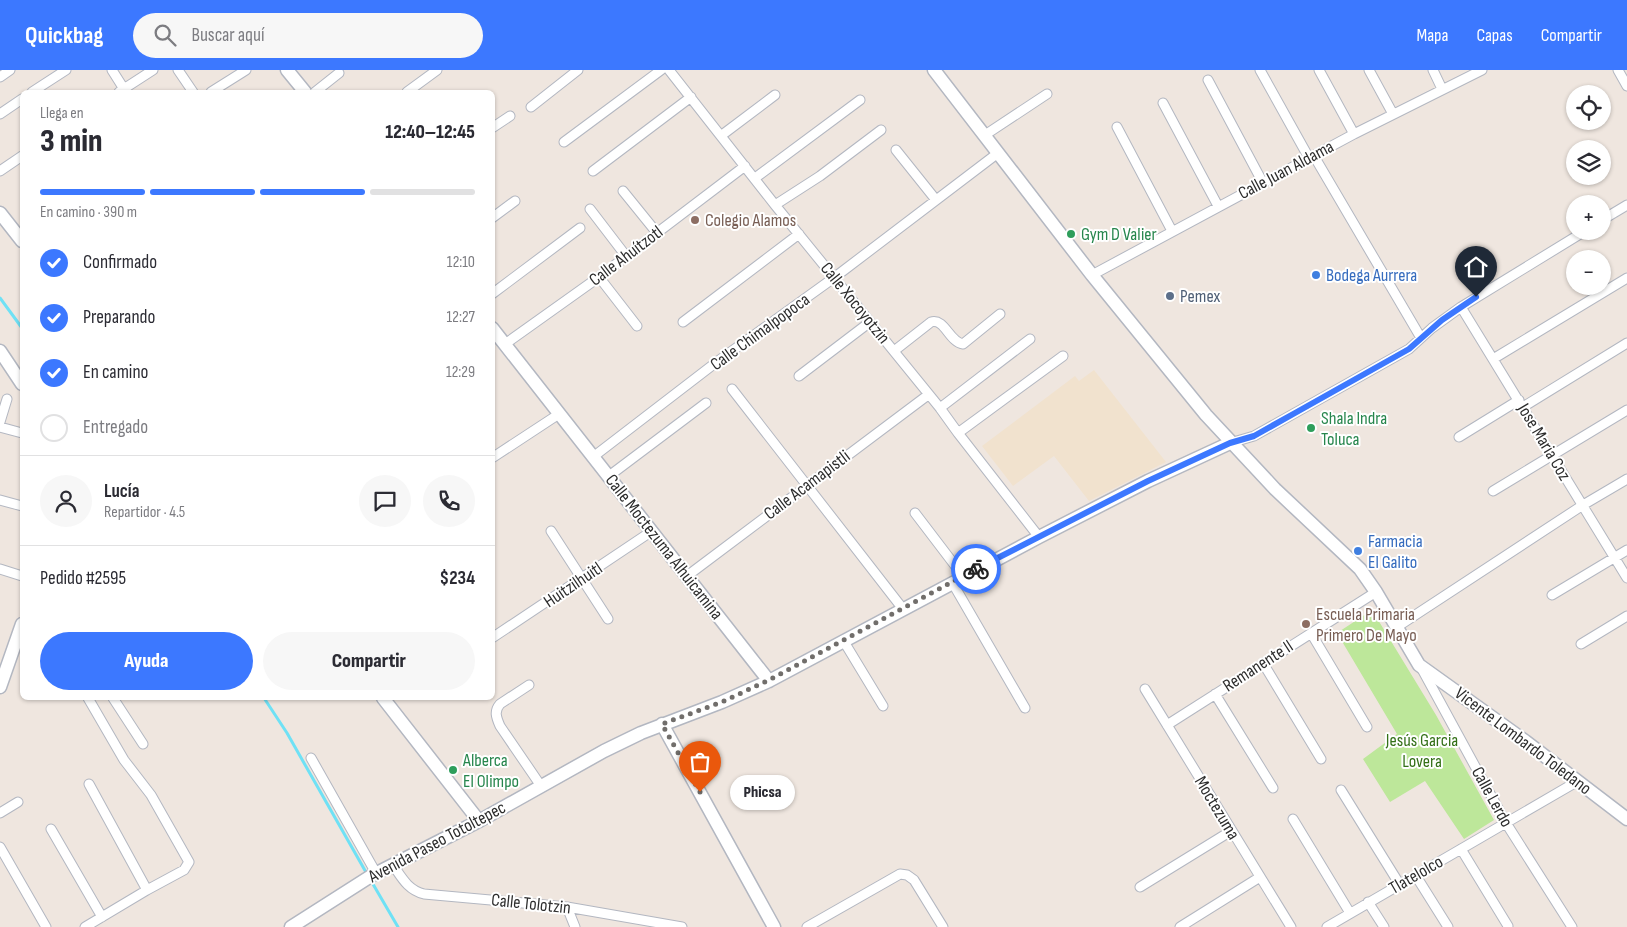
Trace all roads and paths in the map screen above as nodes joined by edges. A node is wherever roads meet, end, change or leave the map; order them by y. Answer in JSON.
{"nodes":[{"id":1,"x":10,"y":70,"type":"edge"},
{"id":2,"x":66,"y":70,"type":"edge"},
{"id":3,"x":112,"y":70,"type":"edge"},
{"id":4,"x":153,"y":70,"type":"edge"},
{"id":5,"x":178,"y":70,"type":"edge"},
{"id":6,"x":246,"y":70,"type":"edge"},
{"id":7,"x":287,"y":70,"type":"edge"},
{"id":8,"x":437,"y":70,"type":"edge"},
{"id":9,"x":578,"y":70,"type":"edge"},
{"id":10,"x":661,"y":70,"type":"edge"},
{"id":11,"x":669,"y":70,"type":"edge"},
{"id":12,"x":934,"y":70,"type":"edge"},
{"id":13,"x":1260,"y":70,"type":"edge"},
{"id":14,"x":1319,"y":70,"type":"edge"},
{"id":15,"x":1369,"y":70,"type":"edge"},
{"id":16,"x":1433,"y":70,"type":"edge"},
{"id":17,"x":1482,"y":70,"type":"edge"},
{"id":18,"x":1618,"y":70,"type":"edge"},
{"id":19,"x":339,"y":73,"type":"dead end"},
{"id":20,"x":0,"y":76,"type":"edge"},
{"id":21,"x":1208,"y":80,"type":"dead end"},
{"id":22,"x":1627,"y":86,"type":"edge"},
{"id":23,"x":1442,"y":89,"type":"junction"},
{"id":24,"x":35,"y":90,"type":"edge"},
{"id":25,"x":122,"y":90,"type":"edge"},
{"id":26,"x":123,"y":90,"type":"edge"},
{"id":27,"x":192,"y":90,"type":"edge"},
{"id":28,"x":214,"y":90,"type":"edge"},
{"id":29,"x":303,"y":90,"type":"edge"},
{"id":30,"x":317,"y":90,"type":"edge"},
{"id":31,"x":410,"y":90,"type":"edge"},
{"id":32,"x":1047,"y":94,"type":"dead end"},
{"id":33,"x":775,"y":95,"type":"dead end"},
{"id":34,"x":690,"y":98,"type":"junction"},
{"id":35,"x":20,"y":100,"type":"edge"},
{"id":36,"x":860,"y":100,"type":"dead end"},
{"id":37,"x":1164,"y":103,"type":"dead end"},
{"id":38,"x":531,"y":107,"type":"dead end"},
{"id":39,"x":0,"y":114,"type":"edge"},
{"id":40,"x":1393,"y":114,"type":"junction"},
{"id":41,"x":510,"y":116,"type":"dead end"},
{"id":42,"x":495,"y":126,"type":"edge"},
{"id":43,"x":1117,"y":127,"type":"dead end"},
{"id":44,"x":881,"y":130,"type":"dead end"},
{"id":45,"x":1354,"y":134,"type":"junction"},
{"id":46,"x":722,"y":135,"type":"junction"},
{"id":47,"x":985,"y":135,"type":"junction"},
{"id":48,"x":564,"y":142,"type":"dead end"},
{"id":49,"x":896,"y":150,"type":"dead end"},
{"id":50,"x":998,"y":153,"type":"junction"},
{"id":51,"x":20,"y":157,"type":"edge"},
{"id":52,"x":1312,"y":157,"type":"junction"},
{"id":53,"x":745,"y":166,"type":"junction"},
{"id":54,"x":0,"y":171,"type":"edge"},
{"id":55,"x":593,"y":171,"type":"dead end"},
{"id":56,"x":755,"y":178,"type":"junction"},
{"id":57,"x":1263,"y":183,"type":"junction"},
{"id":58,"x":623,"y":191,"type":"dead end"},
{"id":59,"x":936,"y":200,"type":"junction"},
{"id":60,"x":515,"y":201,"type":"dead end"},
{"id":61,"x":775,"y":205,"type":"junction"},
{"id":62,"x":1627,"y":205,"type":"edge"},
{"id":63,"x":1218,"y":206,"type":"junction"},
{"id":64,"x":590,"y":209,"type":"dead end"},
{"id":65,"x":0,"y":212,"type":"edge"},
{"id":66,"x":1611,"y":215,"type":"edge"},
{"id":67,"x":495,"y":216,"type":"edge"},
{"id":68,"x":580,"y":228,"type":"dead end"},
{"id":69,"x":1172,"y":231,"type":"junction"},
{"id":70,"x":657,"y":233,"type":"junction"},
{"id":71,"x":799,"y":234,"type":"junction"},
{"id":72,"x":20,"y":238,"type":"edge"},
{"id":73,"x":1570,"y":240,"type":"edge"},
{"id":74,"x":626,"y":256,"type":"junction"},
{"id":75,"x":1092,"y":275,"type":"junction"},
{"id":76,"x":599,"y":277,"type":"junction"},
{"id":77,"x":835,"y":277,"type":"junction"},
{"id":78,"x":1627,"y":278,"type":"edge"},
{"id":79,"x":495,"y":292,"type":"edge"},
{"id":80,"x":1461,"y":307,"type":"junction"},
{"id":81,"x":1000,"y":314,"type":"dead end"},
{"id":82,"x":683,"y":322,"type":"dead end"},
{"id":83,"x":870,"y":322,"type":"junction"},
{"id":84,"x":636,"y":326,"type":"dead end"},
{"id":85,"x":495,"y":332,"type":"edge"},
{"id":86,"x":1420,"y":338,"type":"junction"},
{"id":87,"x":1030,"y":339,"type":"dead end"},
{"id":88,"x":1627,"y":343,"type":"edge"},
{"id":89,"x":505,"y":344,"type":"junction"},
{"id":90,"x":0,"y":351,"type":"edge"},
{"id":91,"x":894,"y":352,"type":"junction"},
{"id":92,"x":1063,"y":356,"type":"dead end"},
{"id":93,"x":1494,"y":359,"type":"junction"},
{"id":94,"x":799,"y":376,"type":"dead end"},
{"id":95,"x":20,"y":381,"type":"edge"},
{"id":96,"x":732,"y":389,"type":"dead end"},
{"id":97,"x":928,"y":395,"type":"junction"},
{"id":98,"x":7,"y":399,"type":"dead end"},
{"id":99,"x":706,"y":404,"type":"dead end"},
{"id":100,"x":1521,"y":404,"type":"junction"},
{"id":101,"x":940,"y":408,"type":"junction"},
{"id":102,"x":1627,"y":410,"type":"edge"},
{"id":103,"x":559,"y":414,"type":"junction"},
{"id":104,"x":0,"y":422,"type":"edge"},
{"id":105,"x":0,"y":427,"type":"edge"},
{"id":106,"x":20,"y":432,"type":"edge"},
{"id":107,"x":958,"y":433,"type":"junction"},
{"id":108,"x":1459,"y":437,"type":"dead end"},
{"id":109,"x":1230,"y":443,"type":"junction"},
{"id":110,"x":1552,"y":455,"type":"junction"},
{"id":111,"x":495,"y":456,"type":"edge"},
{"id":112,"x":593,"y":457,"type":"junction"},
{"id":113,"x":609,"y":476,"type":"junction"},
{"id":114,"x":1627,"y":479,"type":"edge"},
{"id":115,"x":808,"y":485,"type":"junction"},
{"id":116,"x":1492,"y":492,"type":"dead end"},
{"id":117,"x":0,"y":500,"type":"edge"},
{"id":118,"x":20,"y":505,"type":"edge"},
{"id":119,"x":1583,"y":505,"type":"junction"},
{"id":120,"x":915,"y":513,"type":"dead end"},
{"id":121,"x":551,"y":531,"type":"dead end"},
{"id":122,"x":652,"y":531,"type":"junction"},
{"id":123,"x":1039,"y":536,"type":"junction"},
{"id":124,"x":1627,"y":550,"type":"edge"},
{"id":125,"x":1614,"y":558,"type":"junction"},
{"id":126,"x":0,"y":569,"type":"edge"},
{"id":127,"x":20,"y":575,"type":"edge"},
{"id":128,"x":686,"y":576,"type":"junction"},
{"id":129,"x":1627,"y":578,"type":"edge"},
{"id":130,"x":583,"y":579,"type":"junction"},
{"id":131,"x":958,"y":579,"type":"junction"},
{"id":132,"x":1376,"y":592,"type":"junction"},
{"id":133,"x":1552,"y":595,"type":"dead end"},
{"id":134,"x":903,"y":609,"type":"junction"},
{"id":135,"x":1627,"y":616,"type":"edge"},
{"id":136,"x":608,"y":619,"type":"dead end"},
{"id":137,"x":1397,"y":627,"type":"junction"},
{"id":138,"x":1311,"y":633,"type":"junction"},
{"id":139,"x":20,"y":635,"type":"edge"},
{"id":140,"x":495,"y":636,"type":"edge"},
{"id":141,"x":843,"y":640,"type":"junction"},
{"id":142,"x":1581,"y":644,"type":"dead end"},
{"id":143,"x":1263,"y":663,"type":"junction"},
{"id":144,"x":1419,"y":664,"type":"junction"},
{"id":145,"x":769,"y":680,"type":"junction"},
{"id":146,"x":529,"y":685,"type":"dead end"},
{"id":147,"x":0,"y":687,"type":"edge"},
{"id":148,"x":1145,"y":689,"type":"dead end"},
{"id":149,"x":1215,"y":694,"type":"junction"},
{"id":150,"x":89,"y":700,"type":"edge"},
{"id":151,"x":114,"y":700,"type":"edge"},
{"id":152,"x":389,"y":700,"type":"edge"},
{"id":153,"x":883,"y":706,"type":"dead end"},
{"id":154,"x":1024,"y":708,"type":"dead end"},
{"id":155,"x":662,"y":724,"type":"junction"},
{"id":156,"x":1166,"y":725,"type":"junction"},
{"id":157,"x":1367,"y":727,"type":"dead end"},
{"id":158,"x":143,"y":744,"type":"dead end"},
{"id":159,"x":311,"y":758,"type":"dead end"},
{"id":160,"x":1321,"y":759,"type":"dead end"},
{"id":161,"x":1578,"y":781,"type":"junction"},
{"id":162,"x":89,"y":784,"type":"dead end"},
{"id":163,"x":541,"y":786,"type":"junction"},
{"id":164,"x":1274,"y":788,"type":"dead end"},
{"id":165,"x":1341,"y":790,"type":"dead end"},
{"id":166,"x":18,"y":802,"type":"dead end"},
{"id":167,"x":0,"y":813,"type":"edge"},
{"id":168,"x":1292,"y":819,"type":"dead end"},
{"id":169,"x":1627,"y":819,"type":"edge"},
{"id":170,"x":479,"y":821,"type":"junction"},
{"id":171,"x":1506,"y":823,"type":"junction"},
{"id":172,"x":51,"y":829,"type":"dead end"},
{"id":173,"x":1231,"y":831,"type":"junction"},
{"id":174,"x":0,"y":848,"type":"edge"},
{"id":175,"x":1461,"y":849,"type":"junction"},
{"id":176,"x":393,"y":865,"type":"junction"},
{"id":177,"x":371,"y":876,"type":"junction"},
{"id":178,"x":1416,"y":876,"type":"junction"},
{"id":179,"x":1260,"y":877,"type":"junction"},
{"id":180,"x":1400,"y":885,"type":"junction"},
{"id":181,"x":146,"y":888,"type":"junction"},
{"id":182,"x":1140,"y":888,"type":"dead end"},
{"id":183,"x":1368,"y":902,"type":"junction"},
{"id":184,"x":567,"y":907,"type":"junction"},
{"id":185,"x":1350,"y":913,"type":"junction"},
{"id":186,"x":102,"y":917,"type":"junction"},
{"id":187,"x":298,"y":925,"type":"edge"},
{"id":188,"x":1508,"y":926,"type":"edge"},
{"id":189,"x":46,"y":927,"type":"edge"},
{"id":190,"x":85,"y":927,"type":"edge"},
{"id":191,"x":575,"y":927,"type":"edge"},
{"id":192,"x":682,"y":927,"type":"edge"},
{"id":193,"x":774,"y":927,"type":"edge"},
{"id":194,"x":806,"y":927,"type":"edge"},
{"id":195,"x":943,"y":927,"type":"edge"},
{"id":196,"x":1180,"y":927,"type":"edge"},
{"id":197,"x":1291,"y":927,"type":"edge"},
{"id":198,"x":1327,"y":927,"type":"edge"},
{"id":199,"x":1384,"y":927,"type":"edge"},
{"id":200,"x":1448,"y":927,"type":"edge"},
{"id":201,"x":1572,"y":927,"type":"edge"}],
"edges":[{"from":1,"to":20,"type":"street"},
{"from":2,"to":24,"type":"street"},
{"from":3,"to":25,"type":"street"},
{"from":4,"to":26,"type":"street"},
{"from":5,"to":27,"type":"street"},
{"from":6,"to":28,"type":"street"},
{"from":7,"to":29,"type":"main road"},
{"from":8,"to":31,"type":"street"},
{"from":9,"to":38,"type":"street"},
{"from":10,"to":48,"type":"street"},
{"from":11,"to":34,"type":"street","name":"Calle Xocoyotzin"},
{"from":12,"to":47,"type":"main road"},
{"from":13,"to":52,"type":"street"},
{"from":14,"to":45,"type":"street"},
{"from":15,"to":40,"type":"street"},
{"from":16,"to":23,"type":"street"},
{"from":17,"to":23,"type":"street","name":"Calle Juan Aldama"},
{"from":18,"to":22,"type":"street"},
{"from":19,"to":30,"type":"street"},
{"from":21,"to":57,"type":"street"},
{"from":23,"to":40,"type":"street","name":"Calle Juan Aldama"},
{"from":32,"to":47,"type":"street"},
{"from":33,"to":46,"type":"street"},
{"from":34,"to":46,"type":"street","name":"Calle Xocoyotzin"},
{"from":34,"to":55,"type":"street"},
{"from":35,"to":39,"type":"street"},
{"from":36,"to":56,"type":"street"},
{"from":37,"to":63,"type":"street"},
{"from":40,"to":45,"type":"street","name":"Calle Juan Aldama"},
{"from":41,"to":42,"type":"street"},
{"from":43,"to":69,"type":"street"},
{"from":44,"to":61,"type":"street"},
{"from":45,"to":52,"type":"street","name":"Calle Juan Aldama"},
{"from":46,"to":53,"type":"street","name":"Calle Xocoyotzin"},
{"from":47,"to":50,"type":"main road"},
{"from":49,"to":59,"type":"street"},
{"from":50,"to":59,"type":"street","name":"Calle Chimalpopoca"},
{"from":50,"to":75,"type":"main road"},
{"from":51,"to":54,"type":"street"},
{"from":52,"to":57,"type":"street","name":"Calle Juan Aldama"},
{"from":52,"to":86,"type":"street"},
{"from":53,"to":56,"type":"street","name":"Calle Xocoyotzin"},
{"from":53,"to":70,"type":"street","name":"Calle Ahuítzotl"},
{"from":56,"to":61,"type":"street","name":"Calle Xocoyotzin"},
{"from":57,"to":63,"type":"street","name":"Calle Juan Aldama"},
{"from":58,"to":70,"type":"street"},
{"from":59,"to":77,"type":"street","name":"Calle Chimalpopoca"},
{"from":60,"to":67,"type":"street"},
{"from":61,"to":71,"type":"street","name":"Calle Xocoyotzin"},
{"from":62,"to":66,"type":"street"},
{"from":63,"to":69,"type":"street","name":"Calle Juan Aldama"},
{"from":64,"to":74,"type":"street"},
{"from":65,"to":72,"type":"main road"},
{"from":68,"to":79,"type":"street"},
{"from":69,"to":75,"type":"street","name":"Calle Juan Aldama"},
{"from":70,"to":74,"type":"street","name":"Calle Ahuítzotl"},
{"from":71,"to":77,"type":"street","name":"Calle Xocoyotzin"},
{"from":71,"to":82,"type":"street"},
{"from":73,"to":80,"type":"street"},
{"from":74,"to":76,"type":"street","name":"Calle Ahuítzotl"},
{"from":75,"to":109,"type":"main road"},
{"from":76,"to":84,"type":"street"},
{"from":76,"to":89,"type":"street","name":"Calle Ahuítzotl"},
{"from":77,"to":83,"type":"street","name":"Calle Xocoyotzin"},
{"from":77,"to":112,"type":"street","name":"Calle Chimalpopoca"},
{"from":78,"to":93,"type":"street"},
{"from":80,"to":86,"type":"street"},
{"from":80,"to":93,"type":"street","name":"Jose Maria Coz"},
{"from":81,"to":91,"type":"street"},
{"from":83,"to":91,"type":"street","name":"Calle Xocoyotzin"},
{"from":83,"to":94,"type":"street"},
{"from":85,"to":89,"type":"main road","name":"Calle Moctezuma Alhuicamina"},
{"from":86,"to":109,"type":"street"},
{"from":87,"to":101,"type":"street"},
{"from":88,"to":100,"type":"street"},
{"from":89,"to":103,"type":"main road","name":"Calle Moctezuma Alhuicamina"},
{"from":90,"to":95,"type":"main road"},
{"from":91,"to":97,"type":"street","name":"Calle Xocoyotzin"},
{"from":92,"to":107,"type":"street"},
{"from":93,"to":100,"type":"street","name":"Jose Maria Coz"},
{"from":96,"to":115,"type":"street"},
{"from":97,"to":101,"type":"street","name":"Calle Xocoyotzin"},
{"from":97,"to":115,"type":"street","name":"Calle Acamapistli"},
{"from":98,"to":104,"type":"street"},
{"from":99,"to":113,"type":"street"},
{"from":100,"to":108,"type":"street"},
{"from":100,"to":110,"type":"street","name":"Jose Maria Coz"},
{"from":101,"to":107,"type":"street","name":"Calle Xocoyotzin"},
{"from":102,"to":110,"type":"street"},
{"from":103,"to":111,"type":"street"},
{"from":103,"to":112,"type":"main road","name":"Calle Moctezuma Alhuicamina"},
{"from":105,"to":106,"type":"street"},
{"from":107,"to":123,"type":"street","name":"Calle Xocoyotzin"},
{"from":109,"to":123,"type":"main road","name":"Avenida Paseo Totoltepec"},
{"from":109,"to":132,"type":"main road"},
{"from":110,"to":116,"type":"street"},
{"from":110,"to":119,"type":"street","name":"Jose Maria Coz"},
{"from":112,"to":113,"type":"main road","name":"Calle Moctezuma Alhuicamina"},
{"from":113,"to":122,"type":"main road","name":"Calle Moctezuma Alhuicamina"},
{"from":114,"to":119,"type":"street"},
{"from":115,"to":128,"type":"street","name":"Calle Acamapistli"},
{"from":115,"to":134,"type":"street"},
{"from":117,"to":118,"type":"street"},
{"from":119,"to":125,"type":"street","name":"Jose Maria Coz"},
{"from":119,"to":137,"type":"street"},
{"from":120,"to":131,"type":"street"},
{"from":121,"to":130,"type":"street"},
{"from":122,"to":128,"type":"main road","name":"Calle Moctezuma Alhuicamina"},
{"from":122,"to":130,"type":"street","name":"Huitzilhuitl"},
{"from":123,"to":131,"type":"main road","name":"Avenida Paseo Totoltepec"},
{"from":124,"to":125,"type":"street"},
{"from":125,"to":129,"type":"street","name":"Jose Maria Coz"},
{"from":125,"to":133,"type":"street"},
{"from":126,"to":127,"type":"street"},
{"from":128,"to":145,"type":"main road","name":"Calle Moctezuma Alhuicamina"},
{"from":130,"to":136,"type":"street"},
{"from":130,"to":140,"type":"street","name":"Huitzilhuitl"},
{"from":131,"to":134,"type":"main road","name":"Avenida Paseo Totoltepec"},
{"from":131,"to":154,"type":"street"},
{"from":132,"to":137,"type":"main road"},
{"from":132,"to":138,"type":"street","name":"Remanente II"},
{"from":134,"to":141,"type":"main road","name":"Avenida Paseo Totoltepec"},
{"from":135,"to":142,"type":"street"},
{"from":137,"to":144,"type":"main road"},
{"from":138,"to":143,"type":"street","name":"Remanente II"},
{"from":138,"to":157,"type":"street"},
{"from":139,"to":147,"type":"main road"},
{"from":141,"to":145,"type":"main road","name":"Avenida Paseo Totoltepec"},
{"from":141,"to":153,"type":"street"},
{"from":143,"to":149,"type":"street","name":"Remanente II"},
{"from":143,"to":160,"type":"street"},
{"from":144,"to":161,"type":"main road","name":"Vicente Lombardo Toledano"},
{"from":144,"to":171,"type":"street","name":"Calle Lerdo"},
{"from":145,"to":155,"type":"main road","name":"Avenida Paseo Totoltepec"},
{"from":146,"to":163,"type":"street"},
{"from":148,"to":156,"type":"street","name":"Moctezuma"},
{"from":149,"to":156,"type":"street","name":"Remanente II"},
{"from":149,"to":164,"type":"street"},
{"from":150,"to":181,"type":"street"},
{"from":151,"to":158,"type":"street"},
{"from":152,"to":170,"type":"main road"},
{"from":155,"to":163,"type":"main road","name":"Avenida Paseo Totoltepec"},
{"from":155,"to":193,"type":"main road"},
{"from":156,"to":173,"type":"street","name":"Moctezuma"},
{"from":159,"to":177,"type":"street"},
{"from":161,"to":169,"type":"main road","name":"Vicente Lombardo Toledano"},
{"from":161,"to":171,"type":"street","name":"Tlatelolco"},
{"from":162,"to":181,"type":"street"},
{"from":163,"to":170,"type":"main road","name":"Avenida Paseo Totoltepec"},
{"from":165,"to":180,"type":"street"},
{"from":166,"to":167,"type":"street"},
{"from":168,"to":185,"type":"street"},
{"from":170,"to":176,"type":"main road","name":"Avenida Paseo Totoltepec"},
{"from":171,"to":175,"type":"street","name":"Tlatelolco"},
{"from":171,"to":201,"type":"street","name":"Calle Lerdo"},
{"from":172,"to":186,"type":"street"},
{"from":173,"to":179,"type":"street","name":"Moctezuma"},
{"from":173,"to":182,"type":"street"},
{"from":174,"to":189,"type":"street"},
{"from":175,"to":178,"type":"street","name":"Tlatelolco"},
{"from":175,"to":188,"type":"street"},
{"from":176,"to":177,"type":"main road","name":"Avenida Paseo Totoltepec"},
{"from":176,"to":184,"type":"street","name":"Calle Tolotzin"},
{"from":177,"to":187,"type":"main road","name":"Avenida Paseo Totoltepec"},
{"from":178,"to":180,"type":"street","name":"Tlatelolco"},
{"from":178,"to":200,"type":"street"},
{"from":179,"to":196,"type":"street"},
{"from":179,"to":197,"type":"street","name":"Moctezuma"},
{"from":180,"to":183,"type":"street","name":"Tlatelolco"},
{"from":181,"to":186,"type":"street"},
{"from":183,"to":185,"type":"street","name":"Tlatelolco"},
{"from":183,"to":199,"type":"street"},
{"from":184,"to":191,"type":"street"},
{"from":184,"to":192,"type":"street","name":"Calle Tolotzin"},
{"from":185,"to":198,"type":"street","name":"Tlatelolco"},
{"from":186,"to":190,"type":"street"},
{"from":194,"to":195,"type":"street"}]}
